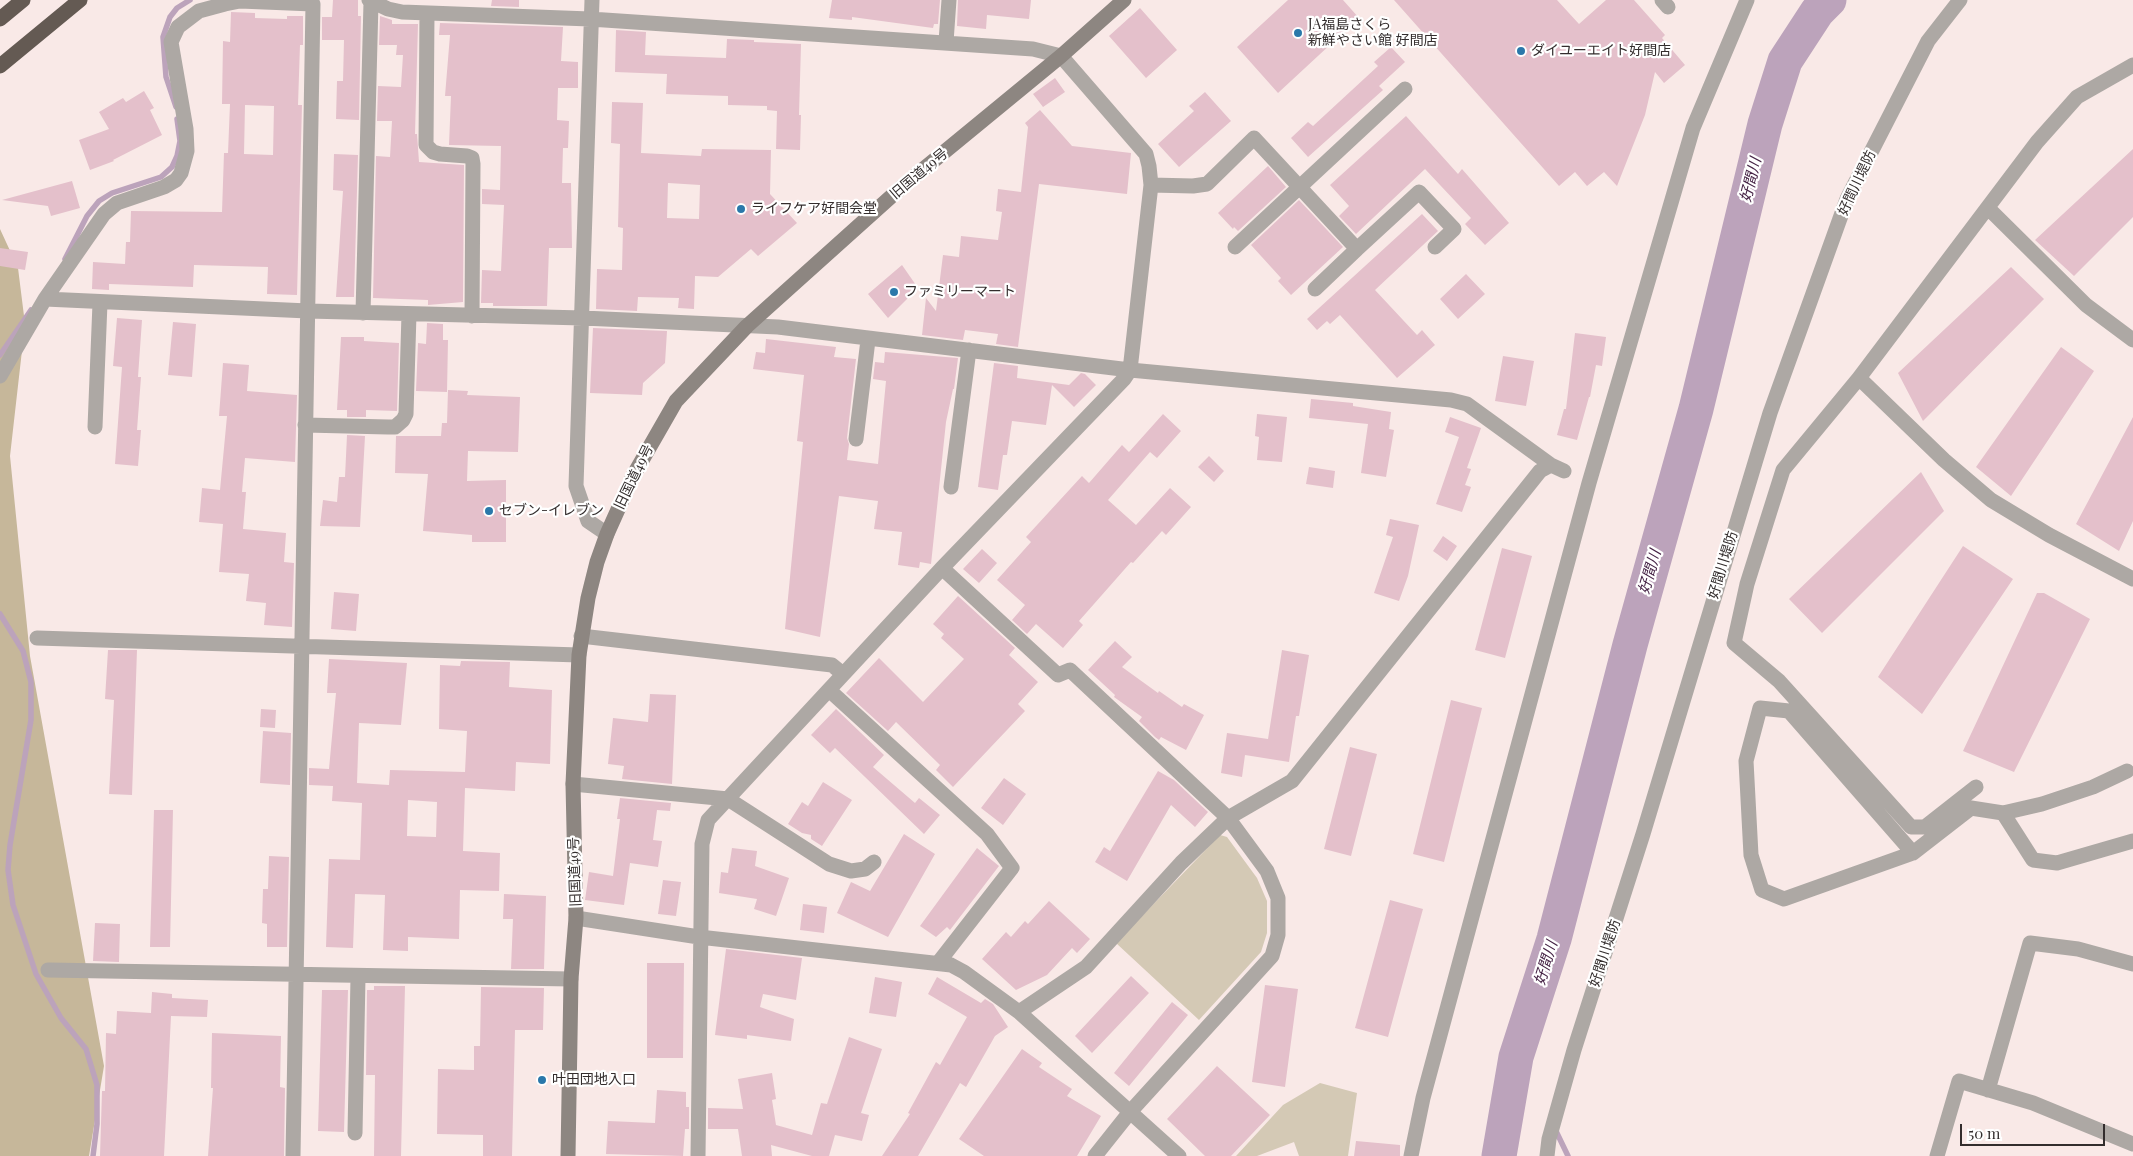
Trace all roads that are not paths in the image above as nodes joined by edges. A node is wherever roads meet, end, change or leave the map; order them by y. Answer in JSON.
{"nodes":[{"id":1,"x":23,"y":0,"type":"edge"},
{"id":2,"x":80,"y":0,"type":"edge"},
{"id":3,"x":592,"y":0,"type":"edge"},
{"id":4,"x":949,"y":0,"type":"edge"},
{"id":5,"x":1124,"y":0,"type":"edge"},
{"id":6,"x":1747,"y":0,"type":"edge"},
{"id":7,"x":1960,"y":0,"type":"edge"},
{"id":8,"x":370,"y":1,"type":"edge"},
{"id":9,"x":1112,"y":5,"type":"edge"},
{"id":10,"x":427,"y":13,"type":"junction"},
{"id":11,"x":0,"y":19,"type":"edge"},
{"id":12,"x":590,"y":19,"type":"junction"},
{"id":13,"x":946,"y":42,"type":"junction"},
{"id":14,"x":1061,"y":56,"type":"junction"},
{"id":15,"x":0,"y":66,"type":"edge"},
{"id":16,"x":2132,"y":68,"type":"edge"},
{"id":17,"x":1405,"y":89,"type":"dead end"},
{"id":18,"x":1151,"y":185,"type":"junction"},
{"id":19,"x":1300,"y":187,"type":"junction"},
{"id":20,"x":1988,"y":208,"type":"junction"},
{"id":21,"x":1235,"y":247,"type":"dead end"},
{"id":22,"x":1435,"y":247,"type":"dead end"},
{"id":23,"x":1357,"y":249,"type":"junction"},
{"id":24,"x":1315,"y":289,"type":"dead end"},
{"id":25,"x":45,"y":299,"type":"junction"},
{"id":26,"x":100,"y":302,"type":"junction"},
{"id":27,"x":308,"y":311,"type":"junction"},
{"id":28,"x":363,"y":313,"type":"junction"},
{"id":29,"x":409,"y":314,"type":"junction"},
{"id":30,"x":472,"y":316,"type":"junction"},
{"id":31,"x":583,"y":318,"type":"junction"},
{"id":32,"x":747,"y":326,"type":"junction"},
{"id":33,"x":868,"y":340,"type":"junction"},
{"id":34,"x":2133,"y":340,"type":"edge"},
{"id":35,"x":969,"y":350,"type":"junction"},
{"id":36,"x":1130,"y":370,"type":"junction"},
{"id":37,"x":0,"y":376,"type":"edge"},
{"id":38,"x":1859,"y":378,"type":"junction"},
{"id":39,"x":305,"y":426,"type":"junction"},
{"id":40,"x":95,"y":427,"type":"dead end"},
{"id":41,"x":856,"y":439,"type":"dead end"},
{"id":42,"x":951,"y":487,"type":"dead end"},
{"id":43,"x":607,"y":534,"type":"junction"},
{"id":44,"x":942,"y":568,"type":"junction"},
{"id":45,"x":2133,"y":579,"type":"edge"},
{"id":46,"x":581,"y":636,"type":"junction"},
{"id":47,"x":37,"y":638,"type":"dead end"},
{"id":48,"x":303,"y":645,"type":"junction"},
{"id":49,"x":579,"y":654,"type":"junction"},
{"id":50,"x":843,"y":674,"type":"junction"},
{"id":51,"x":829,"y":690,"type":"junction"},
{"id":52,"x":2127,"y":772,"type":"dead end"},
{"id":53,"x":573,"y":784,"type":"junction"},
{"id":54,"x":1976,"y":787,"type":"dead end"},
{"id":55,"x":728,"y":799,"type":"junction"},
{"id":56,"x":2003,"y":813,"type":"junction"},
{"id":57,"x":1228,"y":818,"type":"junction"},
{"id":58,"x":2133,"y":841,"type":"edge"},
{"id":59,"x":1913,"y":853,"type":"junction"},
{"id":60,"x":874,"y":862,"type":"dead end"},
{"id":61,"x":576,"y":918,"type":"junction"},
{"id":62,"x":699,"y":937,"type":"junction"},
{"id":63,"x":938,"y":963,"type":"junction"},
{"id":64,"x":2133,"y":964,"type":"edge"},
{"id":65,"x":48,"y":970,"type":"dead end"},
{"id":66,"x":296,"y":976,"type":"junction"},
{"id":67,"x":358,"y":977,"type":"junction"},
{"id":68,"x":571,"y":979,"type":"junction"},
{"id":69,"x":1019,"y":1012,"type":"junction"},
{"id":70,"x":1988,"y":1090,"type":"junction"},
{"id":71,"x":1130,"y":1112,"type":"junction"},
{"id":72,"x":355,"y":1133,"type":"dead end"},
{"id":73,"x":2133,"y":1144,"type":"edge"},
{"id":74,"x":293,"y":1156,"type":"edge"},
{"id":75,"x":568,"y":1156,"type":"edge"},
{"id":76,"x":698,"y":1156,"type":"edge"},
{"id":77,"x":1095,"y":1156,"type":"edge"},
{"id":78,"x":1179,"y":1156,"type":"edge"},
{"id":79,"x":1412,"y":1156,"type":"edge"},
{"id":80,"x":1547,"y":1156,"type":"edge"},
{"id":81,"x":1937,"y":1156,"type":"edge"}],
"edges":[{"from":1,"to":11,"type":"highway"},
{"from":2,"to":15,"type":"highway"},
{"from":3,"to":12,"type":"street"},
{"from":4,"to":13,"type":"street"},
{"from":5,"to":9,"type":"street","name":"旧国道49号"},
{"from":6,"to":79,"type":"street"},
{"from":7,"to":80,"type":"street","name":"好間川堤防"},
{"from":8,"to":10,"type":"street"},
{"from":8,"to":28,"type":"street"},
{"from":9,"to":14,"type":"street","name":"旧国道49号"},
{"from":10,"to":12,"type":"street"},
{"from":10,"to":30,"type":"street"},
{"from":12,"to":13,"type":"street"},
{"from":12,"to":31,"type":"street"},
{"from":13,"to":14,"type":"street"},
{"from":14,"to":18,"type":"street"},
{"from":14,"to":32,"type":"street","name":"旧国道49号"},
{"from":16,"to":20,"type":"street"},
{"from":17,"to":19,"type":"street"},
{"from":18,"to":19,"type":"street"},
{"from":18,"to":36,"type":"street"},
{"from":19,"to":21,"type":"street"},
{"from":19,"to":23,"type":"street"},
{"from":20,"to":34,"type":"street"},
{"from":20,"to":38,"type":"street"},
{"from":22,"to":23,"type":"street"},
{"from":23,"to":24,"type":"street"},
{"from":25,"to":26,"type":"street"},
{"from":25,"to":27,"type":"street"},
{"from":25,"to":37,"type":"street"},
{"from":26,"to":27,"type":"street"},
{"from":26,"to":40,"type":"street"},
{"from":27,"to":28,"type":"street"},
{"from":27,"to":39,"type":"street"},
{"from":28,"to":29,"type":"street"},
{"from":29,"to":30,"type":"street"},
{"from":29,"to":39,"type":"street"},
{"from":30,"to":31,"type":"street"},
{"from":31,"to":32,"type":"street"},
{"from":31,"to":43,"type":"street"},
{"from":32,"to":33,"type":"street"},
{"from":32,"to":43,"type":"street","name":"旧国道49号"},
{"from":33,"to":35,"type":"street"},
{"from":33,"to":41,"type":"street"},
{"from":35,"to":36,"type":"street"},
{"from":35,"to":42,"type":"street"},
{"from":36,"to":44,"type":"street"},
{"from":36,"to":57,"type":"street"},
{"from":38,"to":45,"type":"street"},
{"from":38,"to":54,"type":"street"},
{"from":39,"to":48,"type":"street"},
{"from":43,"to":46,"type":"street","name":"旧国道49号"},
{"from":44,"to":50,"type":"street"},
{"from":44,"to":57,"type":"street"},
{"from":46,"to":49,"type":"street","name":"旧国道49号"},
{"from":46,"to":50,"type":"street"},
{"from":47,"to":48,"type":"street"},
{"from":48,"to":49,"type":"street"},
{"from":48,"to":66,"type":"street"},
{"from":49,"to":53,"type":"street","name":"旧国道49号"},
{"from":50,"to":51,"type":"street"},
{"from":51,"to":55,"type":"street"},
{"from":51,"to":63,"type":"street"},
{"from":52,"to":56,"type":"street"},
{"from":53,"to":55,"type":"street"},
{"from":53,"to":61,"type":"street","name":"旧国道49号"},
{"from":55,"to":60,"type":"street"},
{"from":55,"to":62,"type":"street"},
{"from":56,"to":58,"type":"street"},
{"from":56,"to":59,"type":"street"},
{"from":57,"to":69,"type":"street"},
{"from":57,"to":71,"type":"street"},
{"from":59,"to":59,"type":"street"},
{"from":61,"to":62,"type":"street"},
{"from":61,"to":68,"type":"street","name":"旧国道49号"},
{"from":62,"to":63,"type":"street"},
{"from":62,"to":76,"type":"street"},
{"from":63,"to":69,"type":"street"},
{"from":64,"to":70,"type":"street"},
{"from":65,"to":66,"type":"street"},
{"from":66,"to":67,"type":"street"},
{"from":66,"to":74,"type":"street"},
{"from":67,"to":68,"type":"street"},
{"from":67,"to":72,"type":"street"},
{"from":68,"to":75,"type":"street","name":"旧国道49号"},
{"from":69,"to":71,"type":"street"},
{"from":70,"to":73,"type":"street"},
{"from":70,"to":81,"type":"street"},
{"from":71,"to":77,"type":"street"},
{"from":71,"to":78,"type":"street"}]}
